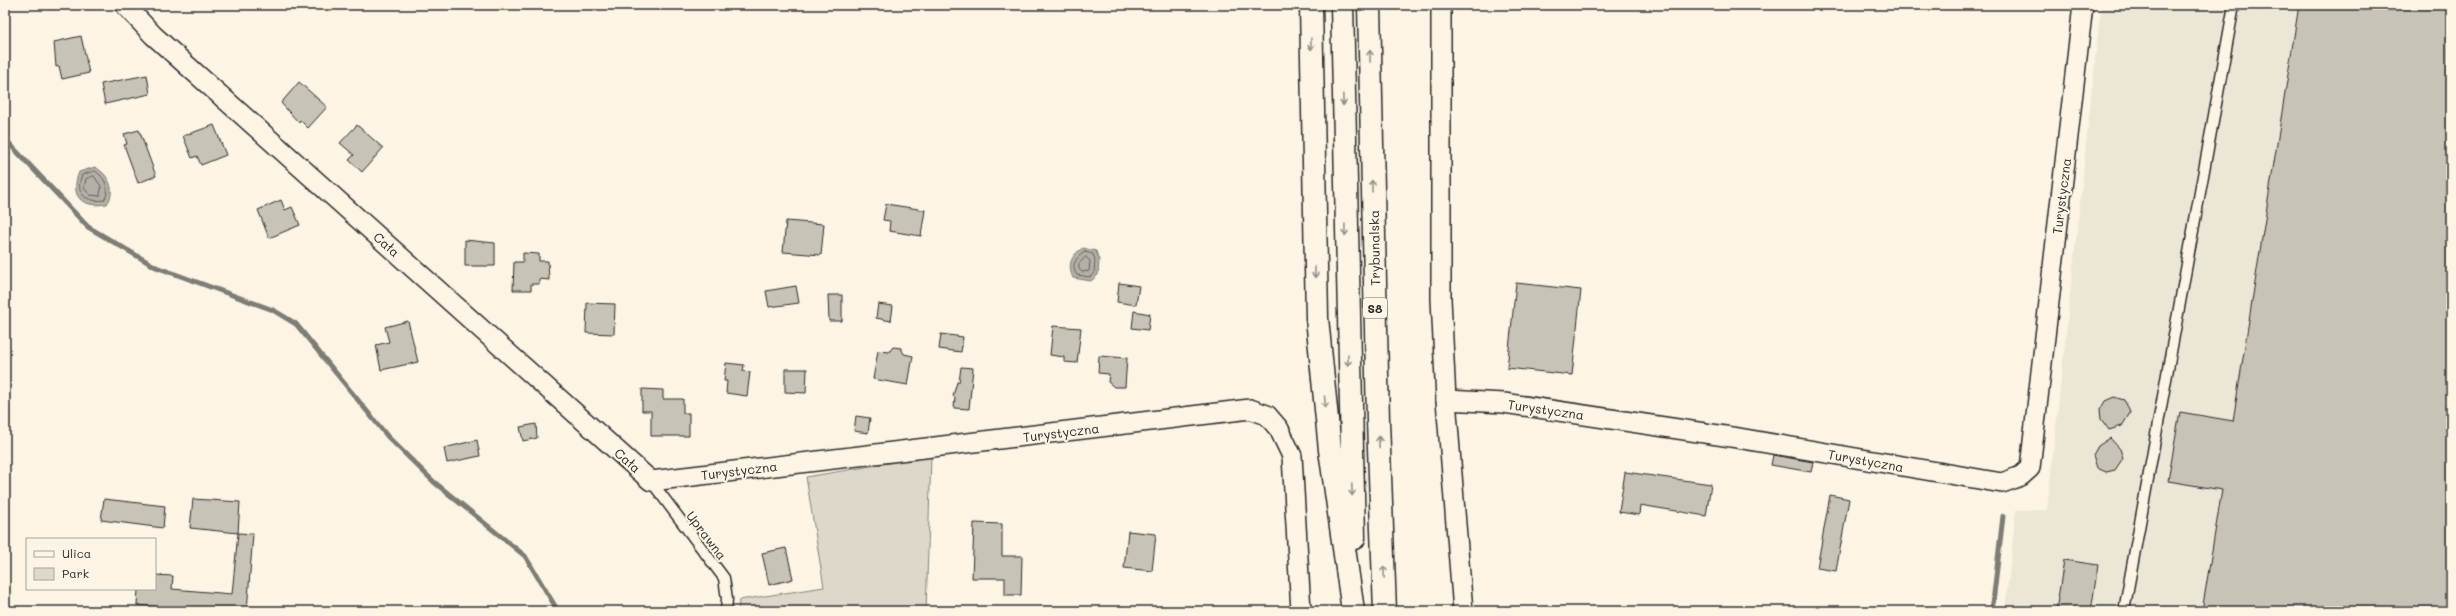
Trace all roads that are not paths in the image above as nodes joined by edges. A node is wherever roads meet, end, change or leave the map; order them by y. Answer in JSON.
{"nodes":[{"id":1,"x":125,"y":5,"type":"edge"},
{"id":2,"x":1311,"y":5,"type":"edge"},
{"id":3,"x":1342,"y":5,"type":"edge"},
{"id":4,"x":1369,"y":5,"type":"edge"},
{"id":5,"x":1441,"y":5,"type":"edge"},
{"id":6,"x":2083,"y":5,"type":"edge"},
{"id":7,"x":2234,"y":5,"type":"edge"},
{"id":8,"x":1446,"y":400,"type":"junction"},
{"id":9,"x":652,"y":481,"type":"junction"},
{"id":10,"x":726,"y":611,"type":"edge"},
{"id":11,"x":1301,"y":611,"type":"edge"},
{"id":12,"x":1353,"y":611,"type":"edge"},
{"id":13,"x":1357,"y":611,"type":"edge"},
{"id":14,"x":1385,"y":611,"type":"edge"},
{"id":15,"x":1463,"y":611,"type":"edge"},
{"id":16,"x":2124,"y":611,"type":"edge"}],
"edges":[{"from":1,"to":9,"type":"street","name":"Cała"},
{"from":2,"to":12,"type":"highway","one_way":true},
{"from":3,"to":13,"type":"highway","number":"S8","one_way":true},
{"from":14,"to":4,"type":"highway","name":"Trybunalska","number":"S8","one_way":true},
{"from":5,"to":8,"type":"street"},
{"from":6,"to":8,"type":"street","name":"Turystyczna"},
{"from":7,"to":16,"type":"lane"},
{"from":8,"to":15,"type":"street"},
{"from":9,"to":10,"type":"lane","name":"Uprawna"},
{"from":9,"to":11,"type":"street","name":"Turystyczna"}]}
